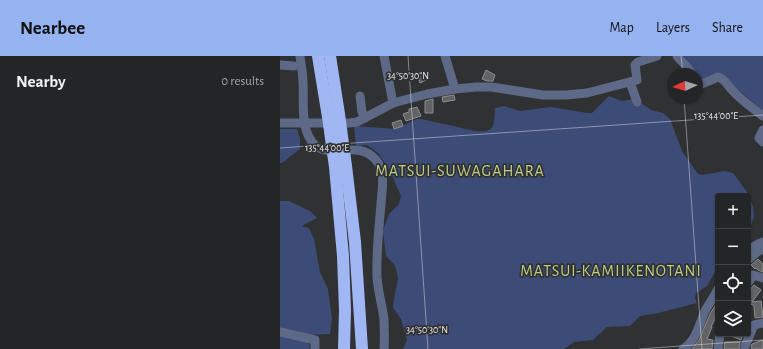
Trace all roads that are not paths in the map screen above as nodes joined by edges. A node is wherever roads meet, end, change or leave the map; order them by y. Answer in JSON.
{"nodes":[{"id":1,"x":300,"y":56,"type":"edge"},
{"id":2,"x":318,"y":56,"type":"edge"},
{"id":3,"x":330,"y":56,"type":"edge"},
{"id":4,"x":384,"y":56,"type":"edge"},
{"id":5,"x":445,"y":56,"type":"edge"},
{"id":6,"x":657,"y":56,"type":"edge"},
{"id":7,"x":678,"y":56,"type":"edge"},
{"id":8,"x":280,"y":65,"type":"edge"},
{"id":9,"x":294,"y":66,"type":"dead end"},
{"id":10,"x":689,"y":68,"type":"edge"},
{"id":11,"x":630,"y":82,"type":"junction"},
{"id":12,"x":703,"y":83,"type":"edge"},
{"id":13,"x":455,"y":89,"type":"junction"},
{"id":14,"x":360,"y":96,"type":"dead end"},
{"id":15,"x":637,"y":102,"type":"dead end"},
{"id":16,"x":394,"y":103,"type":"junction"},
{"id":17,"x":763,"y":116,"type":"edge"},
{"id":18,"x":365,"y":118,"type":"junction"},
{"id":19,"x":280,"y":123,"type":"edge"},
{"id":20,"x":305,"y":124,"type":"junction"},
{"id":21,"x":763,"y":130,"type":"edge"},
{"id":22,"x":763,"y":142,"type":"edge"},
{"id":23,"x":341,"y":166,"type":"junction"},
{"id":24,"x":763,"y":242,"type":"edge"},
{"id":25,"x":751,"y":248,"type":"edge"},
{"id":26,"x":763,"y":249,"type":"edge"},
{"id":27,"x":751,"y":257,"type":"edge"},
{"id":28,"x":751,"y":276,"type":"edge"},
{"id":29,"x":763,"y":278,"type":"edge"},
{"id":30,"x":715,"y":294,"type":"edge"},
{"id":31,"x":384,"y":318,"type":"junction"},
{"id":32,"x":763,"y":323,"type":"edge"},
{"id":33,"x":280,"y":332,"type":"edge"},
{"id":34,"x":720,"y":337,"type":"edge"},
{"id":35,"x":315,"y":349,"type":"edge"},
{"id":36,"x":344,"y":349,"type":"edge"},
{"id":37,"x":362,"y":349,"type":"edge"},
{"id":38,"x":384,"y":349,"type":"edge"},
{"id":39,"x":390,"y":349,"type":"edge"},
{"id":40,"x":683,"y":349,"type":"edge"},
{"id":41,"x":718,"y":349,"type":"edge"},
{"id":42,"x":745,"y":349,"type":"edge"}],
"edges":[{"from":1,"to":20,"type":"street"},
{"from":2,"to":23,"type":"highway","bridge":true},
{"from":3,"to":23,"type":"highway","bridge":true},
{"from":4,"to":16,"type":"street"},
{"from":5,"to":13,"type":"street"},
{"from":6,"to":11,"type":"street"},
{"from":7,"to":10,"type":"street"},
{"from":8,"to":9,"type":"street"},
{"from":11,"to":13,"type":"street"},
{"from":11,"to":15,"type":"street"},
{"from":12,"to":17,"type":"street"},
{"from":13,"to":16,"type":"street"},
{"from":14,"to":18,"type":"street"},
{"from":16,"to":18,"type":"street"},
{"from":18,"to":20,"type":"street"},
{"from":19,"to":20,"type":"street"},
{"from":20,"to":31,"type":"street"},
{"from":21,"to":22,"type":"street"},
{"from":23,"to":36,"type":"highway"},
{"from":23,"to":37,"type":"highway"},
{"from":24,"to":25,"type":"street"},
{"from":26,"to":27,"type":"street"},
{"from":28,"to":29,"type":"street"},
{"from":30,"to":40,"type":"street"},
{"from":31,"to":38,"type":"street"},
{"from":31,"to":39,"type":"street"},
{"from":32,"to":42,"type":"street"},
{"from":33,"to":35,"type":"street"},
{"from":34,"to":41,"type":"street"}]}
